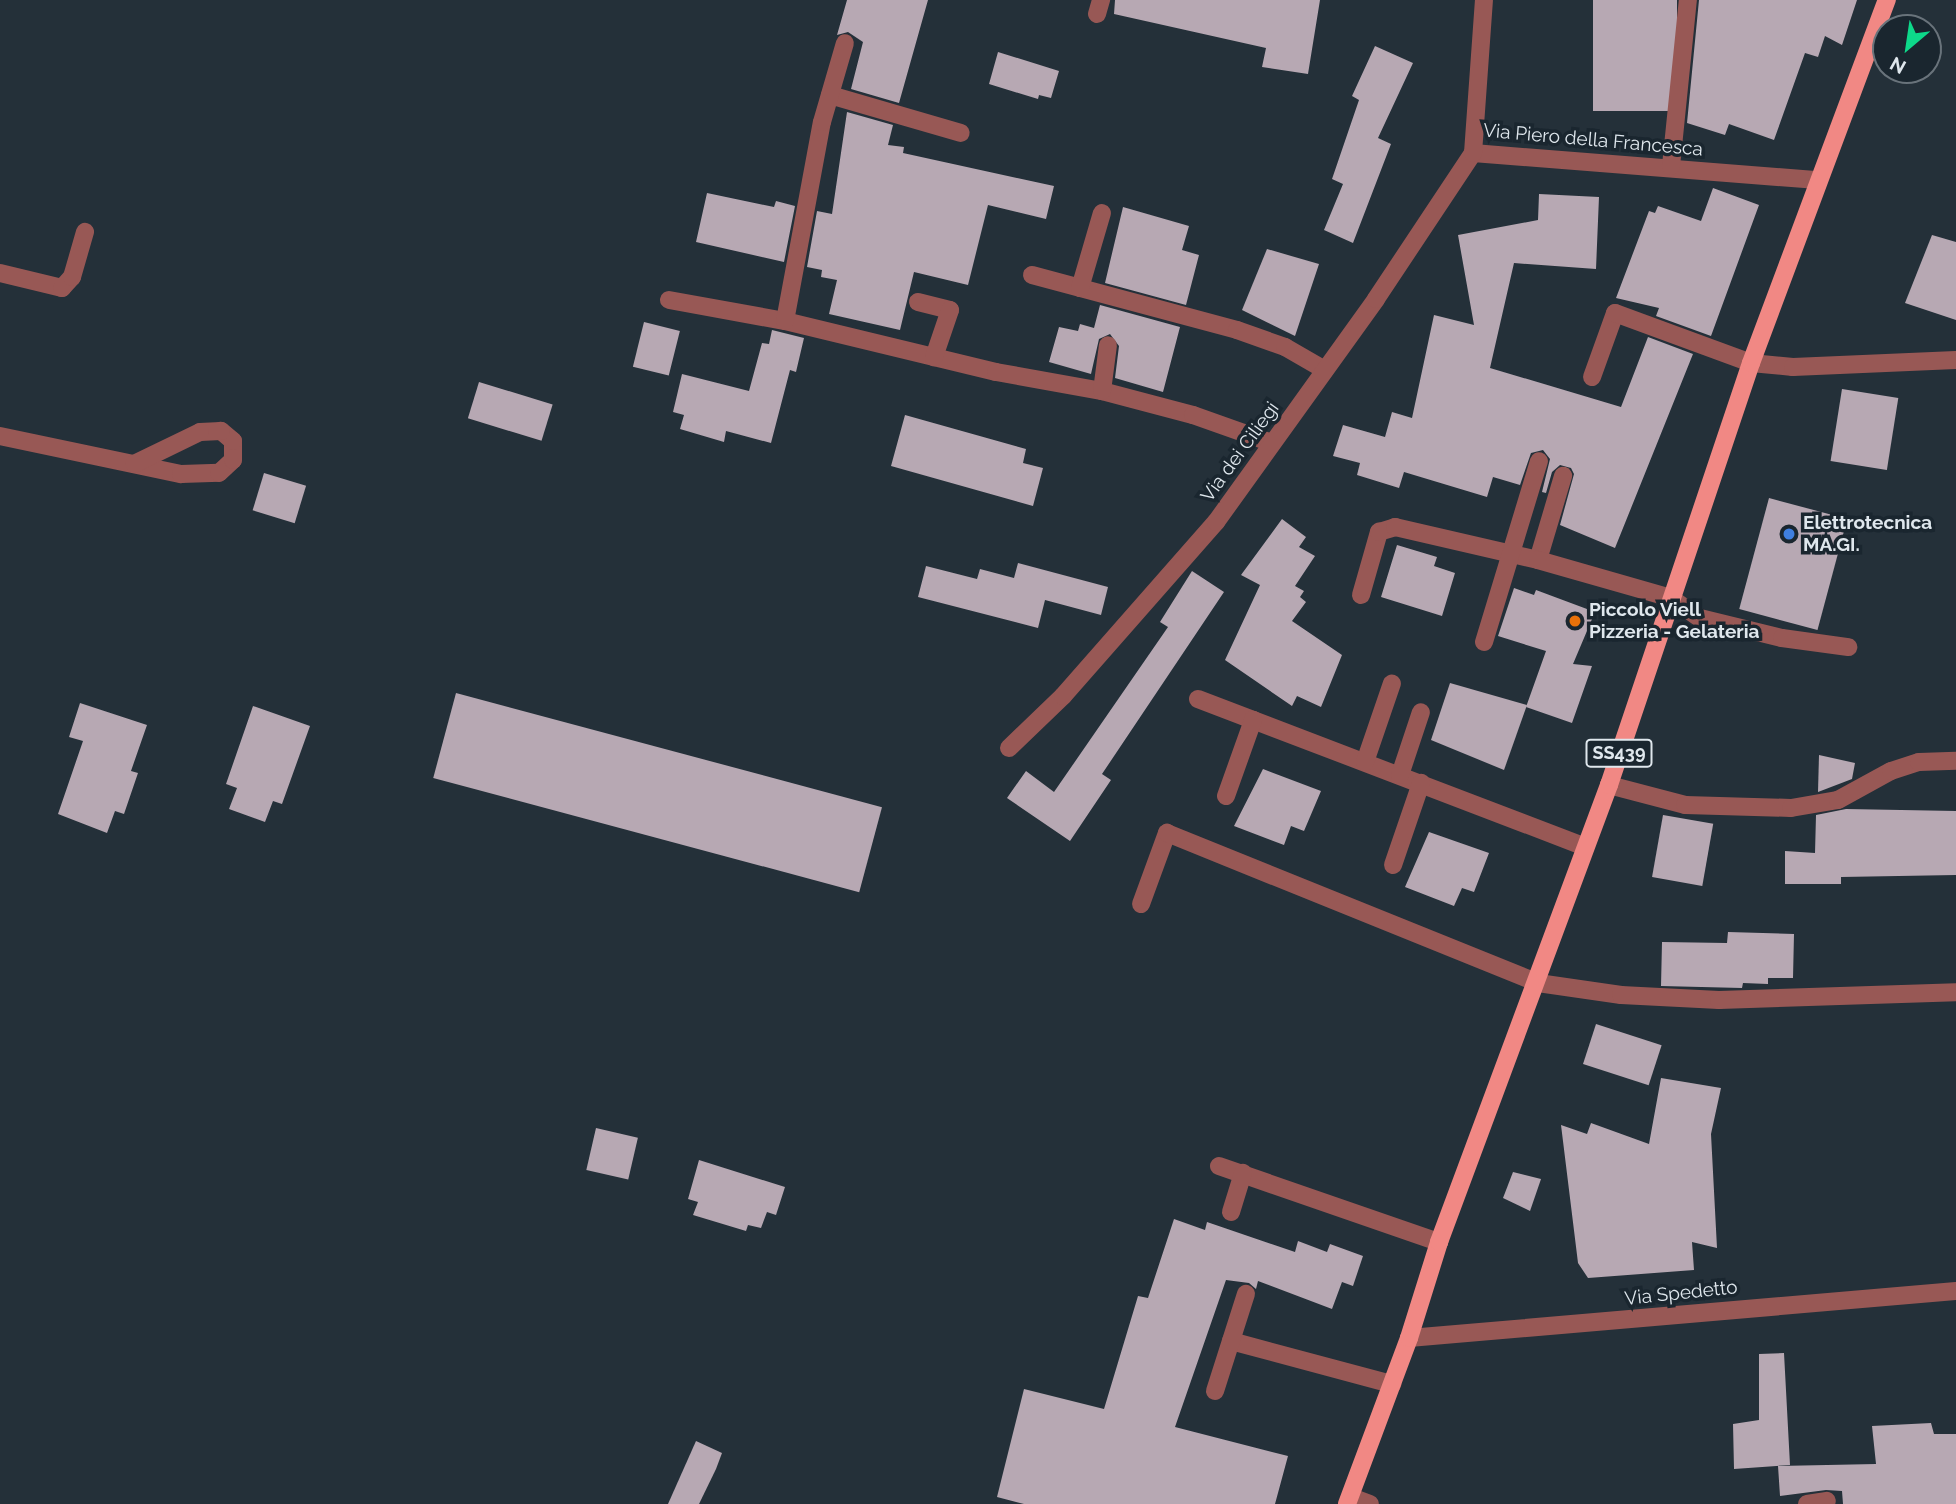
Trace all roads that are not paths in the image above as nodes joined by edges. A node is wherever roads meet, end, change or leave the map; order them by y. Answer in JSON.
{"nodes":[{"id":1,"x":1484,"y":0,"type":"edge"},
{"id":2,"x":1688,"y":0,"type":"edge"},
{"id":3,"x":1886,"y":0,"type":"edge"},
{"id":4,"x":845,"y":43,"type":"dead end"},
{"id":5,"x":830,"y":94,"type":"junction"},
{"id":6,"x":961,"y":133,"type":"dead end"},
{"id":7,"x":1473,"y":153,"type":"junction"},
{"id":8,"x":1671,"y":166,"type":"junction"},
{"id":9,"x":1818,"y":180,"type":"junction"},
{"id":10,"x":1102,"y":213,"type":"dead end"},
{"id":11,"x":85,"y":232,"type":"dead end"},
{"id":12,"x":0,"y":273,"type":"edge"},
{"id":13,"x":1032,"y":275,"type":"dead end"},
{"id":14,"x":1080,"y":288,"type":"junction"},
{"id":15,"x":669,"y":300,"type":"dead end"},
{"id":16,"x":919,"y":302,"type":"dead end"},
{"id":17,"x":785,"y":321,"type":"junction"},
{"id":18,"x":1108,"y":345,"type":"dead end"},
{"id":19,"x":934,"y":357,"type":"junction"},
{"id":20,"x":1956,"y":360,"type":"edge"},
{"id":21,"x":1751,"y":363,"type":"junction"},
{"id":22,"x":1325,"y":370,"type":"junction"},
{"id":23,"x":1592,"y":377,"type":"dead end"},
{"id":24,"x":1102,"y":391,"type":"junction"},
{"id":25,"x":0,"y":436,"type":"edge"},
{"id":26,"x":1272,"y":443,"type":"junction"},
{"id":27,"x":1539,"y":461,"type":"dead end"},
{"id":28,"x":134,"y":464,"type":"junction"},
{"id":29,"x":1563,"y":476,"type":"dead end"},
{"id":30,"x":1510,"y":556,"type":"junction"},
{"id":31,"x":1538,"y":560,"type":"junction"},
{"id":32,"x":1361,"y":595,"type":"dead end"},
{"id":33,"x":1671,"y":598,"type":"junction"},
{"id":34,"x":1484,"y":642,"type":"dead end"},
{"id":35,"x":1848,"y":647,"type":"dead end"},
{"id":36,"x":1392,"y":683,"type":"dead end"},
{"id":37,"x":1198,"y":699,"type":"dead end"},
{"id":38,"x":1421,"y":712,"type":"dead end"},
{"id":39,"x":1253,"y":720,"type":"junction"},
{"id":40,"x":1009,"y":748,"type":"dead end"},
{"id":41,"x":1956,"y":761,"type":"edge"},
{"id":42,"x":1365,"y":762,"type":"junction"},
{"id":43,"x":1400,"y":775,"type":"junction"},
{"id":44,"x":1421,"y":783,"type":"junction"},
{"id":45,"x":1609,"y":785,"type":"junction"},
{"id":46,"x":1226,"y":796,"type":"dead end"},
{"id":47,"x":1583,"y":846,"type":"junction"},
{"id":48,"x":1394,"y":865,"type":"dead end"},
{"id":49,"x":1141,"y":904,"type":"dead end"},
{"id":50,"x":1538,"y":983,"type":"junction"},
{"id":51,"x":1956,"y":992,"type":"edge"},
{"id":52,"x":1219,"y":1166,"type":"dead end"},
{"id":53,"x":1243,"y":1173,"type":"junction"},
{"id":54,"x":1231,"y":1212,"type":"dead end"},
{"id":55,"x":1439,"y":1242,"type":"junction"},
{"id":56,"x":1956,"y":1291,"type":"edge"},
{"id":57,"x":1247,"y":1294,"type":"dead end"},
{"id":58,"x":1409,"y":1338,"type":"junction"},
{"id":59,"x":1231,"y":1342,"type":"junction"},
{"id":60,"x":1392,"y":1384,"type":"junction"},
{"id":61,"x":1215,"y":1391,"type":"dead end"},
{"id":62,"x":1349,"y":1500,"type":"edge"},
{"id":63,"x":1827,"y":1501,"type":"dead end"},
{"id":64,"x":1370,"y":1504,"type":"edge"},
{"id":65,"x":1807,"y":1504,"type":"edge"}],
"edges":[{"from":1,"to":7,"type":"street","name":"Via Piero della Francesca"},
{"from":2,"to":8,"type":"street"},
{"from":3,"to":9,"type":"main road","number":"SS439"},
{"from":4,"to":5,"type":"street"},
{"from":5,"to":6,"type":"street"},
{"from":5,"to":17,"type":"street"},
{"from":7,"to":8,"type":"street","name":"Via Piero della Francesca"},
{"from":7,"to":22,"type":"street","name":"Via dei Ciliegi"},
{"from":8,"to":9,"type":"street","name":"Via Piero della Francesca"},
{"from":9,"to":21,"type":"main road","number":"SS439"},
{"from":10,"to":14,"type":"street"},
{"from":11,"to":12,"type":"street"},
{"from":13,"to":14,"type":"street"},
{"from":14,"to":22,"type":"street"},
{"from":15,"to":17,"type":"street"},
{"from":16,"to":19,"type":"street"},
{"from":17,"to":19,"type":"street"},
{"from":18,"to":24,"type":"street"},
{"from":19,"to":24,"type":"street"},
{"from":20,"to":21,"type":"street"},
{"from":21,"to":23,"type":"street"},
{"from":21,"to":33,"type":"main road","number":"SS439"},
{"from":22,"to":26,"type":"street","name":"Via dei Ciliegi"},
{"from":24,"to":26,"type":"street"},
{"from":25,"to":28,"type":"street"},
{"from":26,"to":40,"type":"street","name":"Via dei Ciliegi"},
{"from":27,"to":30,"type":"street"},
{"from":28,"to":28,"type":"street"},
{"from":29,"to":31,"type":"street"},
{"from":30,"to":31,"type":"street"},
{"from":30,"to":32,"type":"street"},
{"from":30,"to":34,"type":"street"},
{"from":31,"to":33,"type":"street"},
{"from":33,"to":35,"type":"street"},
{"from":33,"to":45,"type":"main road","number":"SS439"},
{"from":36,"to":42,"type":"street"},
{"from":37,"to":39,"type":"street"},
{"from":38,"to":43,"type":"street"},
{"from":39,"to":42,"type":"street"},
{"from":39,"to":46,"type":"street"},
{"from":41,"to":45,"type":"street"},
{"from":42,"to":43,"type":"street"},
{"from":43,"to":44,"type":"street"},
{"from":44,"to":47,"type":"street"},
{"from":44,"to":48,"type":"street"},
{"from":45,"to":47,"type":"main road","number":"SS439"},
{"from":47,"to":50,"type":"main road","number":"SS439"},
{"from":49,"to":50,"type":"street"},
{"from":50,"to":51,"type":"street"},
{"from":50,"to":55,"type":"main road","number":"SS439"},
{"from":52,"to":53,"type":"street"},
{"from":53,"to":54,"type":"street"},
{"from":53,"to":55,"type":"street"},
{"from":55,"to":58,"type":"main road","number":"SS439"},
{"from":56,"to":58,"type":"street","name":"Via Spedetto"},
{"from":57,"to":59,"type":"street"},
{"from":58,"to":60,"type":"main road","number":"SS439"},
{"from":59,"to":60,"type":"street"},
{"from":59,"to":61,"type":"street"},
{"from":60,"to":62,"type":"main road","number":"SS439"},
{"from":62,"to":64,"type":"street"},
{"from":63,"to":65,"type":"street"}]}
